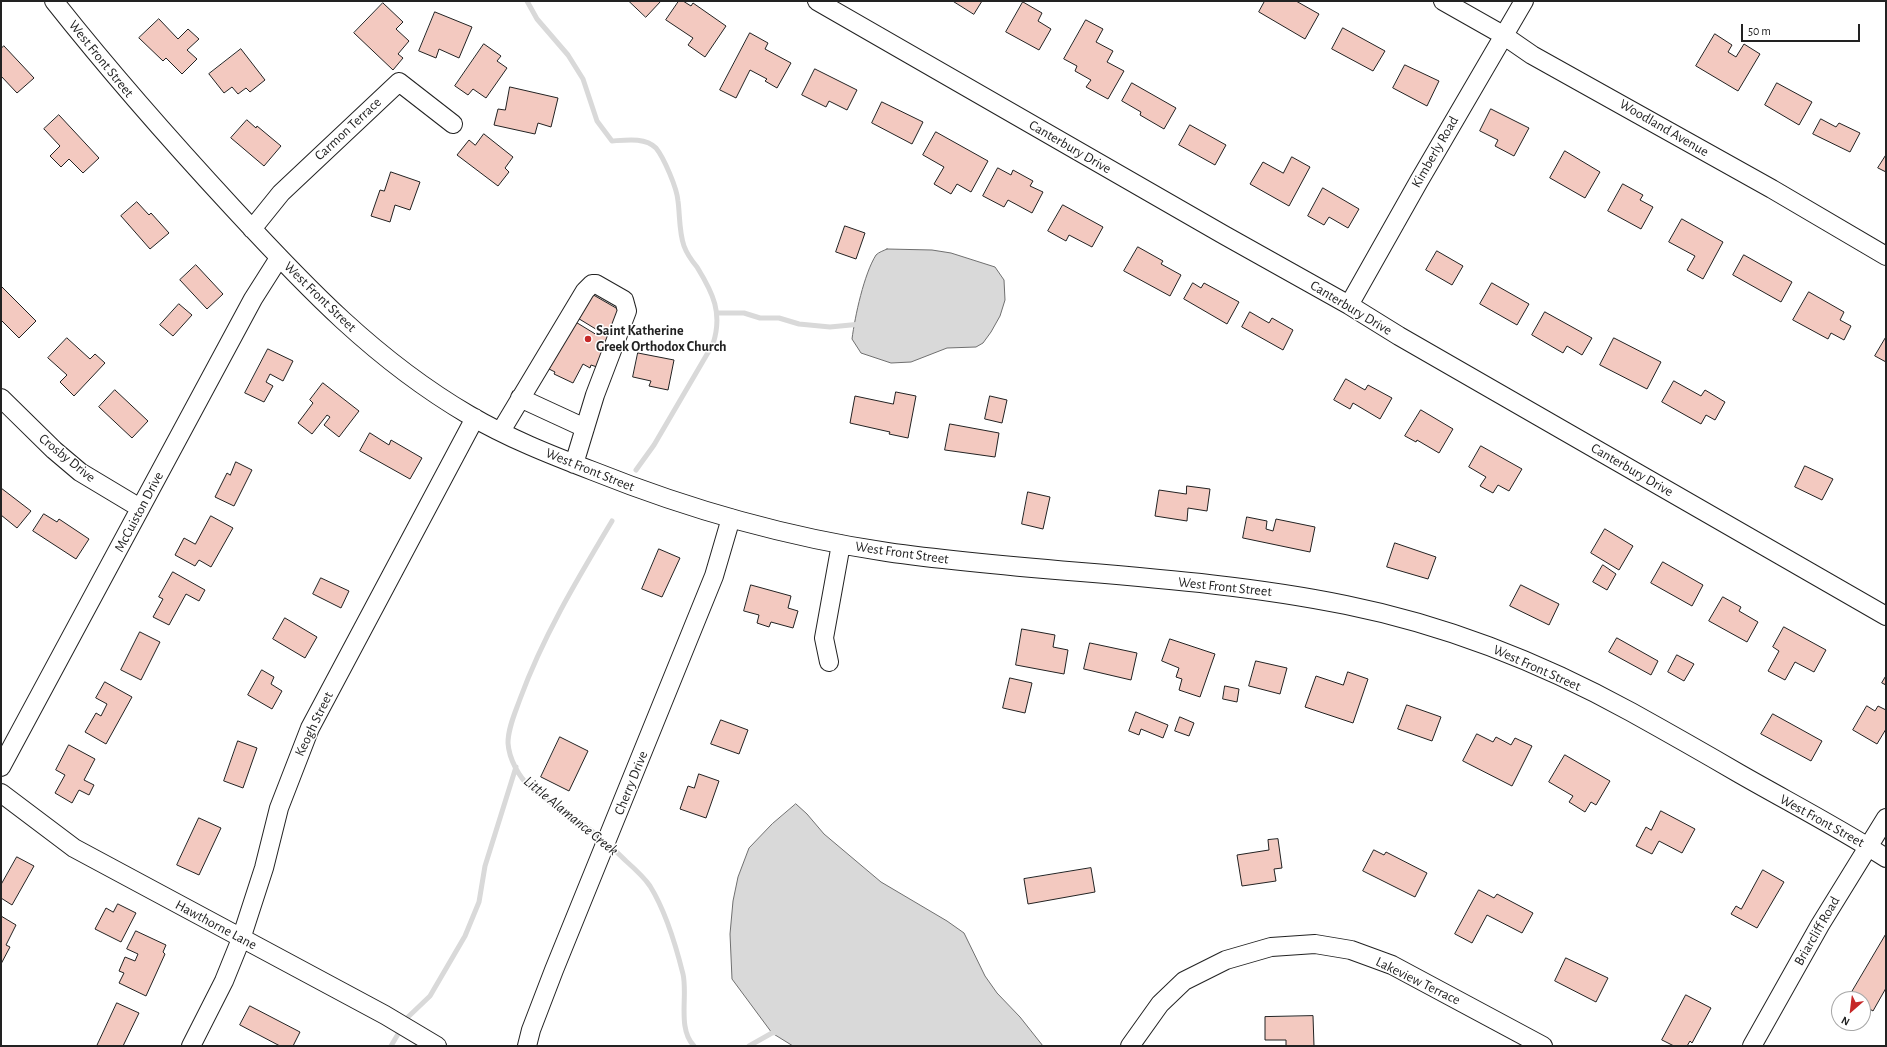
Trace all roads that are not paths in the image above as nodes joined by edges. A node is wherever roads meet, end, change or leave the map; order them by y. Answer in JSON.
{"nodes":[{"id":1,"x":54,"y":1,"type":"edge"},
{"id":2,"x":816,"y":1,"type":"edge"},
{"id":3,"x":1443,"y":1,"type":"edge"},
{"id":4,"x":1524,"y":1,"type":"edge"},
{"id":5,"x":1503,"y":36,"type":"junction"},
{"id":6,"x":453,"y":124,"type":"dead end"},
{"id":7,"x":252,"y":229,"type":"junction"},
{"id":8,"x":1886,"y":256,"type":"edge"},
{"id":9,"x":279,"y":258,"type":"junction"},
{"id":10,"x":1349,"y":305,"type":"junction"},
{"id":11,"x":1,"y":398,"type":"edge"},
{"id":12,"x":520,"y":398,"type":"junction"},
{"id":13,"x":475,"y":418,"type":"junction"},
{"id":14,"x":585,"y":428,"type":"junction"},
{"id":15,"x":501,"y":431,"type":"junction"},
{"id":16,"x":574,"y":464,"type":"junction"},
{"id":17,"x":140,"y":508,"type":"junction"},
{"id":18,"x":731,"y":518,"type":"junction"},
{"id":19,"x":841,"y":544,"type":"junction"},
{"id":20,"x":1886,"y":616,"type":"edge"},
{"id":21,"x":829,"y":662,"type":"dead end"},
{"id":22,"x":1,"y":767,"type":"edge"},
{"id":23,"x":1,"y":793,"type":"edge"},
{"id":24,"x":1886,"y":818,"type":"edge"},
{"id":25,"x":1867,"y":846,"type":"junction"},
{"id":26,"x":1886,"y":858,"type":"edge"},
{"id":27,"x":241,"y":939,"type":"junction"},
{"id":28,"x":191,"y":1046,"type":"edge"},
{"id":29,"x":437,"y":1046,"type":"edge"},
{"id":30,"x":527,"y":1046,"type":"edge"},
{"id":31,"x":1130,"y":1046,"type":"edge"},
{"id":32,"x":1543,"y":1046,"type":"edge"},
{"id":33,"x":1752,"y":1046,"type":"edge"}],
"edges":[{"from":1,"to":7,"type":"street","name":"West Front Street"},
{"from":2,"to":10,"type":"street","name":"Canterbury Drive"},
{"from":3,"to":5,"type":"street","name":"Woodland Avenue"},
{"from":4,"to":5,"type":"street","name":"Kimberly Road"},
{"from":5,"to":8,"type":"street","name":"Woodland Avenue"},
{"from":5,"to":10,"type":"street","name":"Kimberly Road"},
{"from":6,"to":7,"type":"street","name":"Carmon Terrace"},
{"from":7,"to":9,"type":"street","name":"West Front Street"},
{"from":9,"to":13,"type":"street","name":"West Front Street"},
{"from":9,"to":17,"type":"street","name":"McCuiston Drive"},
{"from":10,"to":20,"type":"street","name":"Canterbury Drive"},
{"from":11,"to":17,"type":"street","name":"Crosby Drive"},
{"from":12,"to":14,"type":"street"},
{"from":12,"to":14,"type":"street"},
{"from":12,"to":15,"type":"street"},
{"from":13,"to":15,"type":"street","name":"West Front Street"},
{"from":13,"to":27,"type":"street","name":"Keogh Street"},
{"from":14,"to":16,"type":"street"},
{"from":15,"to":16,"type":"street","name":"West Front Street"},
{"from":16,"to":18,"type":"street","name":"West Front Street"},
{"from":17,"to":22,"type":"street","name":"McCuiston Drive"},
{"from":18,"to":19,"type":"street","name":"West Front Street"},
{"from":18,"to":30,"type":"street","name":"Cherry Drive"},
{"from":19,"to":21,"type":"street"},
{"from":19,"to":25,"type":"street","name":"West Front Street"},
{"from":23,"to":27,"type":"street","name":"Hawthorne Lane"},
{"from":24,"to":25,"type":"street","name":"Briarcliff Road"},
{"from":25,"to":26,"type":"street","name":"West Front Street"},
{"from":25,"to":33,"type":"street","name":"Briarcliff Road"},
{"from":27,"to":28,"type":"street","name":"Keogh Street"},
{"from":27,"to":29,"type":"street","name":"Hawthorne Lane"},
{"from":31,"to":32,"type":"street","name":"Lakeview Terrace"}]}
